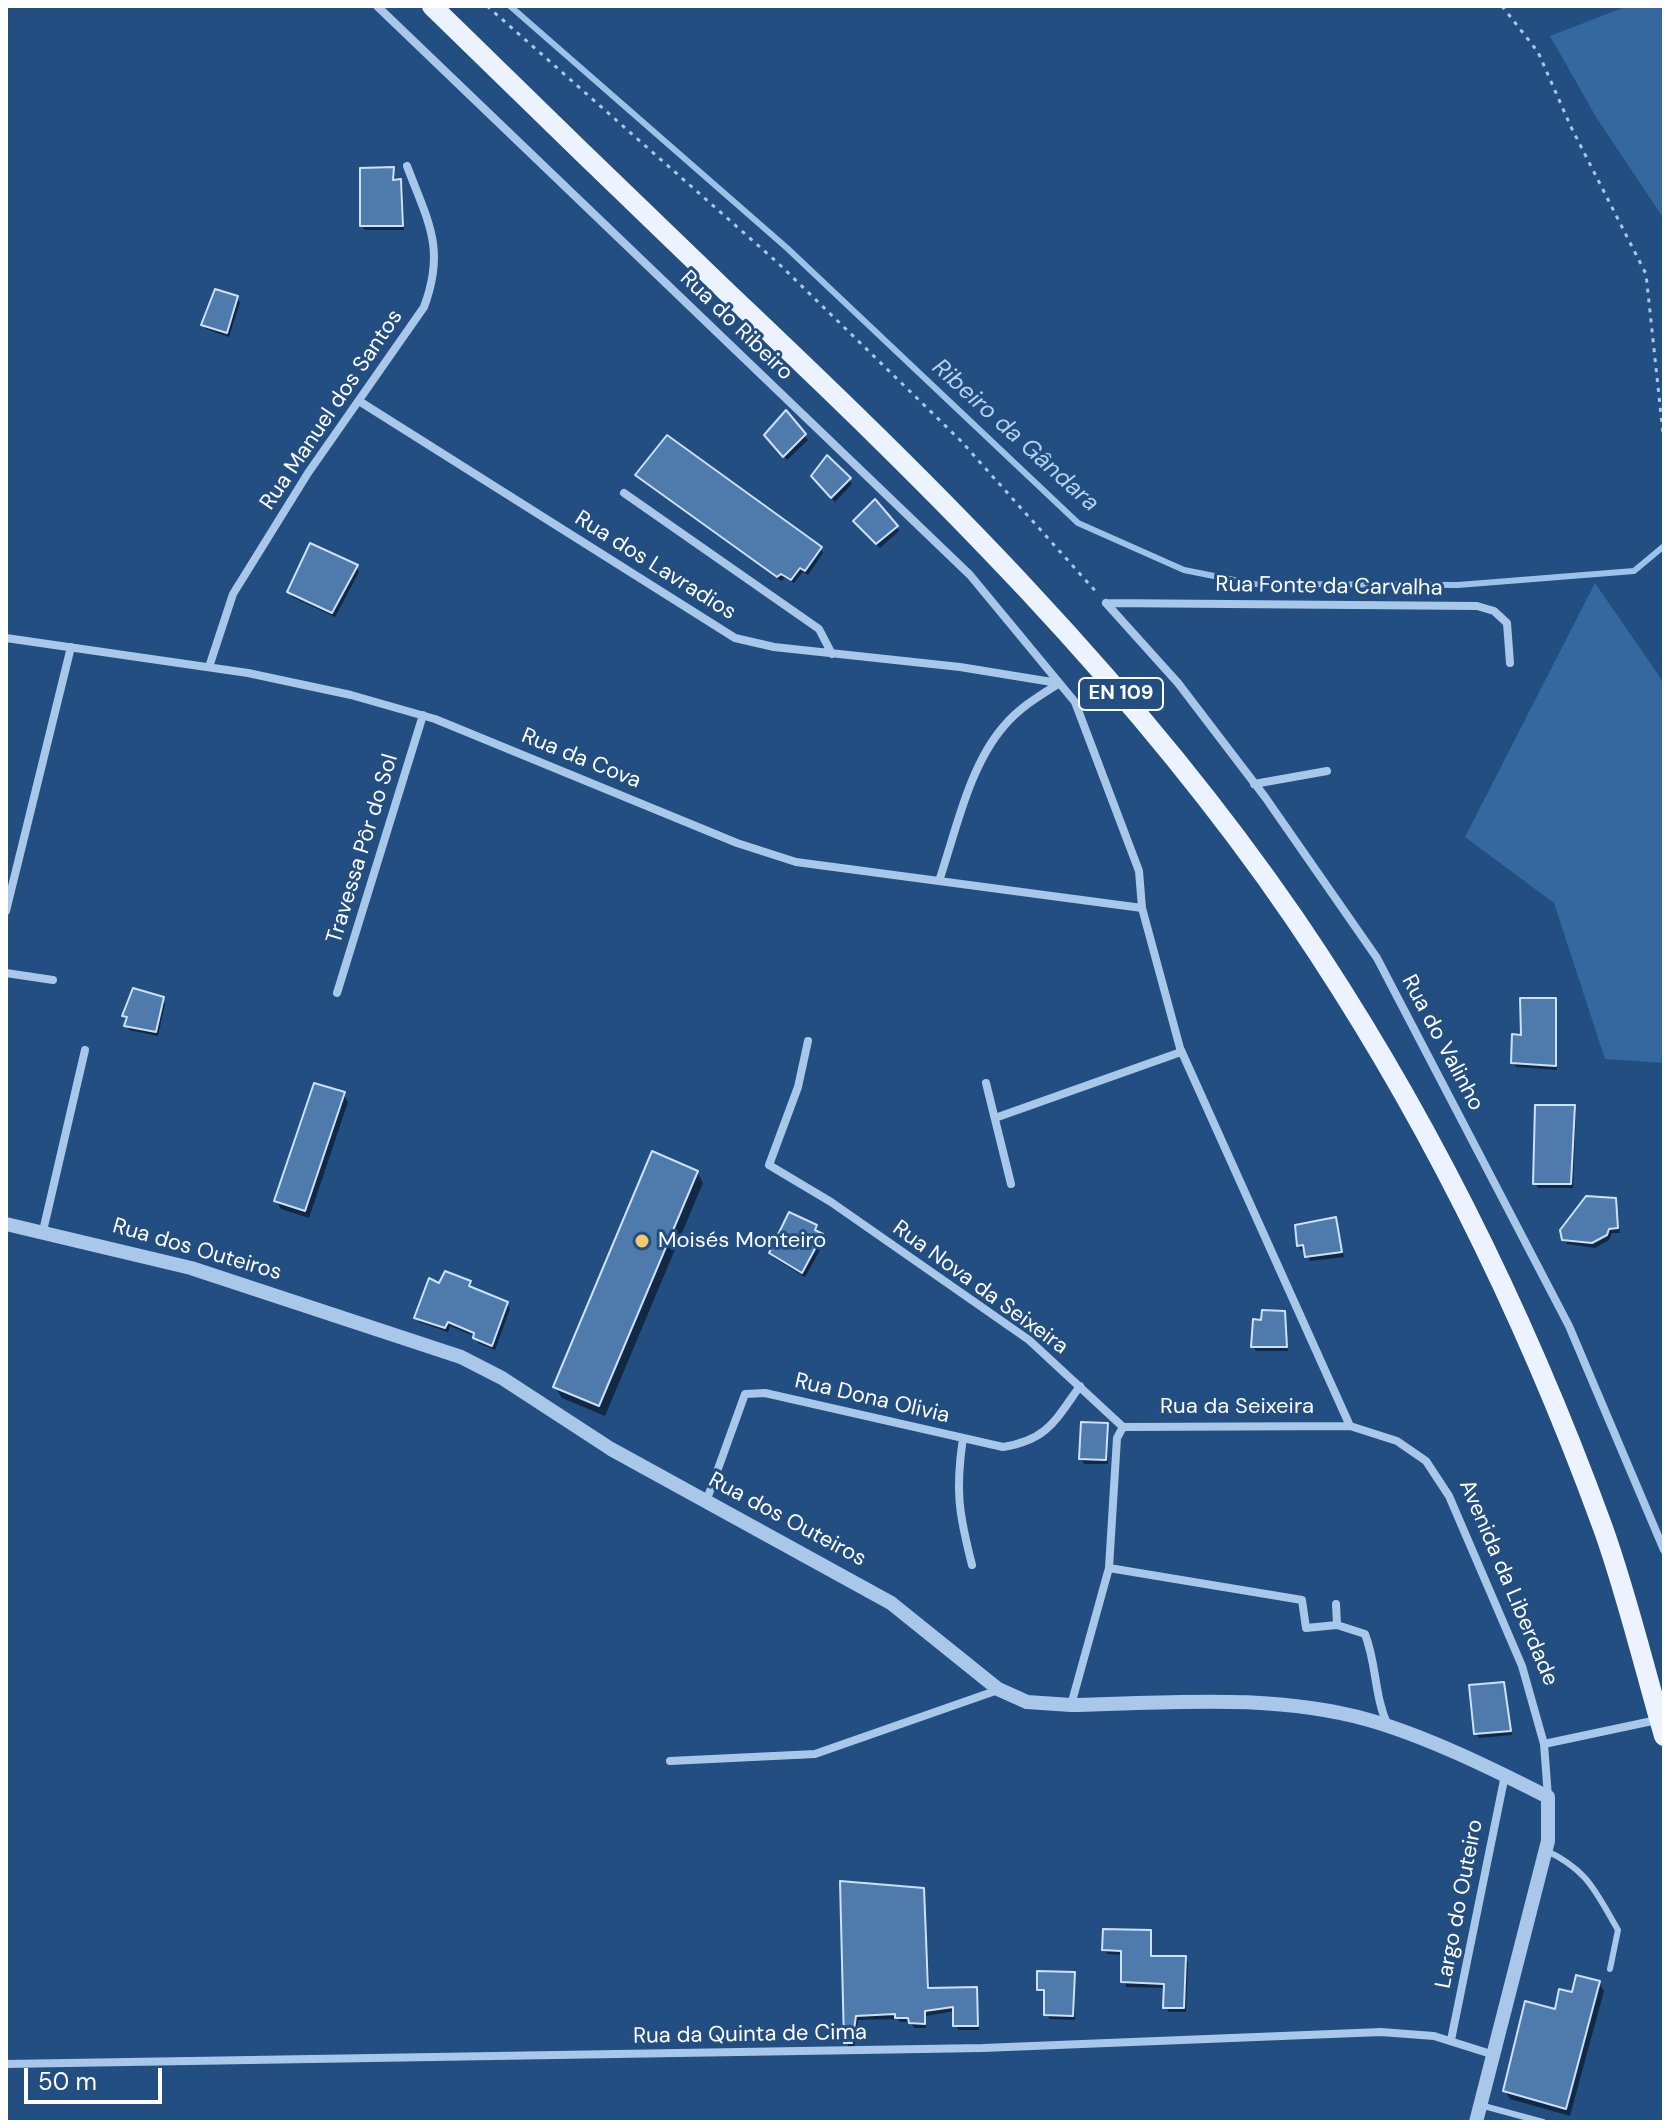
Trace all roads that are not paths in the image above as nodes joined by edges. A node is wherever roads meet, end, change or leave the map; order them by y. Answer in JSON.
{"nodes":[{"id":1,"x":377,"y":6,"type":"edge"},
{"id":2,"x":432,"y":6,"type":"edge"},
{"id":3,"x":407,"y":166,"type":"dead end"},
{"id":4,"x":359,"y":401,"type":"junction"},
{"id":5,"x":624,"y":493,"type":"dead end"},
{"id":6,"x":1106,"y":603,"type":"joint"},
{"id":7,"x":6,"y":638,"type":"edge"},
{"id":8,"x":71,"y":647,"type":"junction"},
{"id":9,"x":832,"y":654,"type":"junction"},
{"id":10,"x":1510,"y":663,"type":"dead end"},
{"id":11,"x":209,"y":667,"type":"junction"},
{"id":12,"x":1059,"y":684,"type":"junction"},
{"id":13,"x":423,"y":715,"type":"junction"},
{"id":14,"x":1327,"y":771,"type":"dead end"},
{"id":15,"x":1254,"y":784,"type":"junction"},
{"id":16,"x":939,"y":881,"type":"junction"},
{"id":17,"x":1142,"y":908,"type":"junction"},
{"id":18,"x":6,"y":911,"type":"edge"},
{"id":19,"x":6,"y":973,"type":"edge"},
{"id":20,"x":53,"y":980,"type":"dead end"},
{"id":21,"x":337,"y":993,"type":"dead end"},
{"id":22,"x":808,"y":1041,"type":"dead end"},
{"id":23,"x":85,"y":1050,"type":"dead end"},
{"id":24,"x":1181,"y":1052,"type":"junction"},
{"id":25,"x":986,"y":1083,"type":"dead end"},
{"id":26,"x":995,"y":1118,"type":"junction"},
{"id":27,"x":1011,"y":1184,"type":"dead end"},
{"id":28,"x":6,"y":1224,"type":"edge"},
{"id":29,"x":43,"y":1231,"type":"junction"},
{"id":30,"x":1080,"y":1386,"type":"junction"},
{"id":31,"x":1350,"y":1426,"type":"junction"},
{"id":32,"x":1123,"y":1427,"type":"junction"},
{"id":33,"x":963,"y":1438,"type":"junction"},
{"id":34,"x":706,"y":1503,"type":"junction"},
{"id":35,"x":1664,"y":1550,"type":"edge"},
{"id":36,"x":972,"y":1565,"type":"dead end"},
{"id":37,"x":1109,"y":1568,"type":"junction"},
{"id":38,"x":1336,"y":1604,"type":"dead end"},
{"id":39,"x":1337,"y":1625,"type":"junction"},
{"id":40,"x":998,"y":1689,"type":"junction"},
{"id":41,"x":1071,"y":1705,"type":"junction"},
{"id":42,"x":1664,"y":1718,"type":"edge"},
{"id":43,"x":1388,"y":1727,"type":"junction"},
{"id":44,"x":1664,"y":1736,"type":"edge"},
{"id":45,"x":1544,"y":1744,"type":"junction"},
{"id":46,"x":670,"y":1761,"type":"dead end"},
{"id":47,"x":1505,"y":1775,"type":"junction"},
{"id":48,"x":1548,"y":1797,"type":"junction"},
{"id":49,"x":1545,"y":1850,"type":"junction"},
{"id":50,"x":1610,"y":1969,"type":"dead end"},
{"id":51,"x":1451,"y":2040,"type":"junction"},
{"id":52,"x":1491,"y":2054,"type":"junction"},
{"id":53,"x":6,"y":2064,"type":"edge"},
{"id":54,"x":1480,"y":2105,"type":"junction"},
{"id":55,"x":1476,"y":2122,"type":"edge"},
{"id":56,"x":1543,"y":2122,"type":"edge"}],
"edges":[{"from":1,"to":12,"type":"street","name":"Rua do Ribeiro"},
{"from":2,"to":44,"type":"main road","number":"EN 109"},
{"from":3,"to":4,"type":"street","name":"Rua Manuel dos Santos"},
{"from":4,"to":9,"type":"street","name":"Rua dos Lavradios"},
{"from":4,"to":11,"type":"street","name":"Rua Manuel dos Santos"},
{"from":5,"to":9,"type":"street"},
{"from":6,"to":10,"type":"street","name":"Rua Fonte da Carvalha"},
{"from":6,"to":15,"type":"street","name":"Rua do Valinho"},
{"from":7,"to":8,"type":"street","name":"Rua da Cova"},
{"from":8,"to":11,"type":"street","name":"Rua da Cova"},
{"from":8,"to":18,"type":"street"},
{"from":9,"to":12,"type":"street","name":"Rua dos Lavradios"},
{"from":11,"to":13,"type":"street","name":"Rua da Cova"},
{"from":12,"to":16,"type":"street"},
{"from":12,"to":17,"type":"street","name":"Rua do Ribeiro"},
{"from":13,"to":16,"type":"street","name":"Rua da Cova"},
{"from":13,"to":21,"type":"street","name":"Travessa Pôr do Sol"},
{"from":14,"to":15,"type":"street"},
{"from":15,"to":35,"type":"street","name":"Rua do Valinho"},
{"from":16,"to":17,"type":"street","name":"Rua da Cova"},
{"from":17,"to":24,"type":"street"},
{"from":19,"to":20,"type":"street"},
{"from":22,"to":30,"type":"street","name":"Rua Nova da Seixeira"},
{"from":23,"to":29,"type":"street"},
{"from":24,"to":26,"type":"street"},
{"from":24,"to":31,"type":"street"},
{"from":25,"to":26,"type":"street"},
{"from":26,"to":27,"type":"street"},
{"from":28,"to":29,"type":"street","name":"Rua dos Outeiros"},
{"from":29,"to":34,"type":"street","name":"Rua dos Outeiros"},
{"from":30,"to":32,"type":"street","name":"Rua Nova da Seixeira"},
{"from":30,"to":33,"type":"street","name":"Rua Dona Olivia"},
{"from":31,"to":32,"type":"street","name":"Rua da Seixeira"},
{"from":31,"to":45,"type":"street","name":"Avenida da Liberdade"},
{"from":32,"to":37,"type":"street"},
{"from":33,"to":34,"type":"street","name":"Rua Dona Olivia"},
{"from":33,"to":36,"type":"street"},
{"from":34,"to":40,"type":"street","name":"Rua dos Outeiros"},
{"from":37,"to":39,"type":"street"},
{"from":37,"to":41,"type":"street"},
{"from":38,"to":39,"type":"street"},
{"from":39,"to":43,"type":"street"},
{"from":40,"to":41,"type":"street","name":"Rua dos Outeiros"},
{"from":40,"to":46,"type":"street"},
{"from":41,"to":43,"type":"street","name":"Rua dos Outeiros"},
{"from":42,"to":45,"type":"street"},
{"from":43,"to":47,"type":"street","name":"Rua dos Outeiros"},
{"from":45,"to":48,"type":"street","name":"Avenida da Liberdade"},
{"from":47,"to":48,"type":"street","name":"Rua dos Outeiros"},
{"from":47,"to":51,"type":"street","name":"Largo do Outeiro"},
{"from":48,"to":49,"type":"street","name":"Avenida da Liberdade"},
{"from":49,"to":50,"type":"lane"},
{"from":49,"to":52,"type":"street","name":"Avenida da Liberdade"},
{"from":51,"to":52,"type":"street","name":"Rua da Quinta de Cima"},
{"from":51,"to":53,"type":"street","name":"Rua da Quinta de Cima"},
{"from":52,"to":54,"type":"street","name":"Avenida da Liberdade"},
{"from":54,"to":55,"type":"street","name":"Avenida da Liberdade"},
{"from":54,"to":56,"type":"lane"}]}
